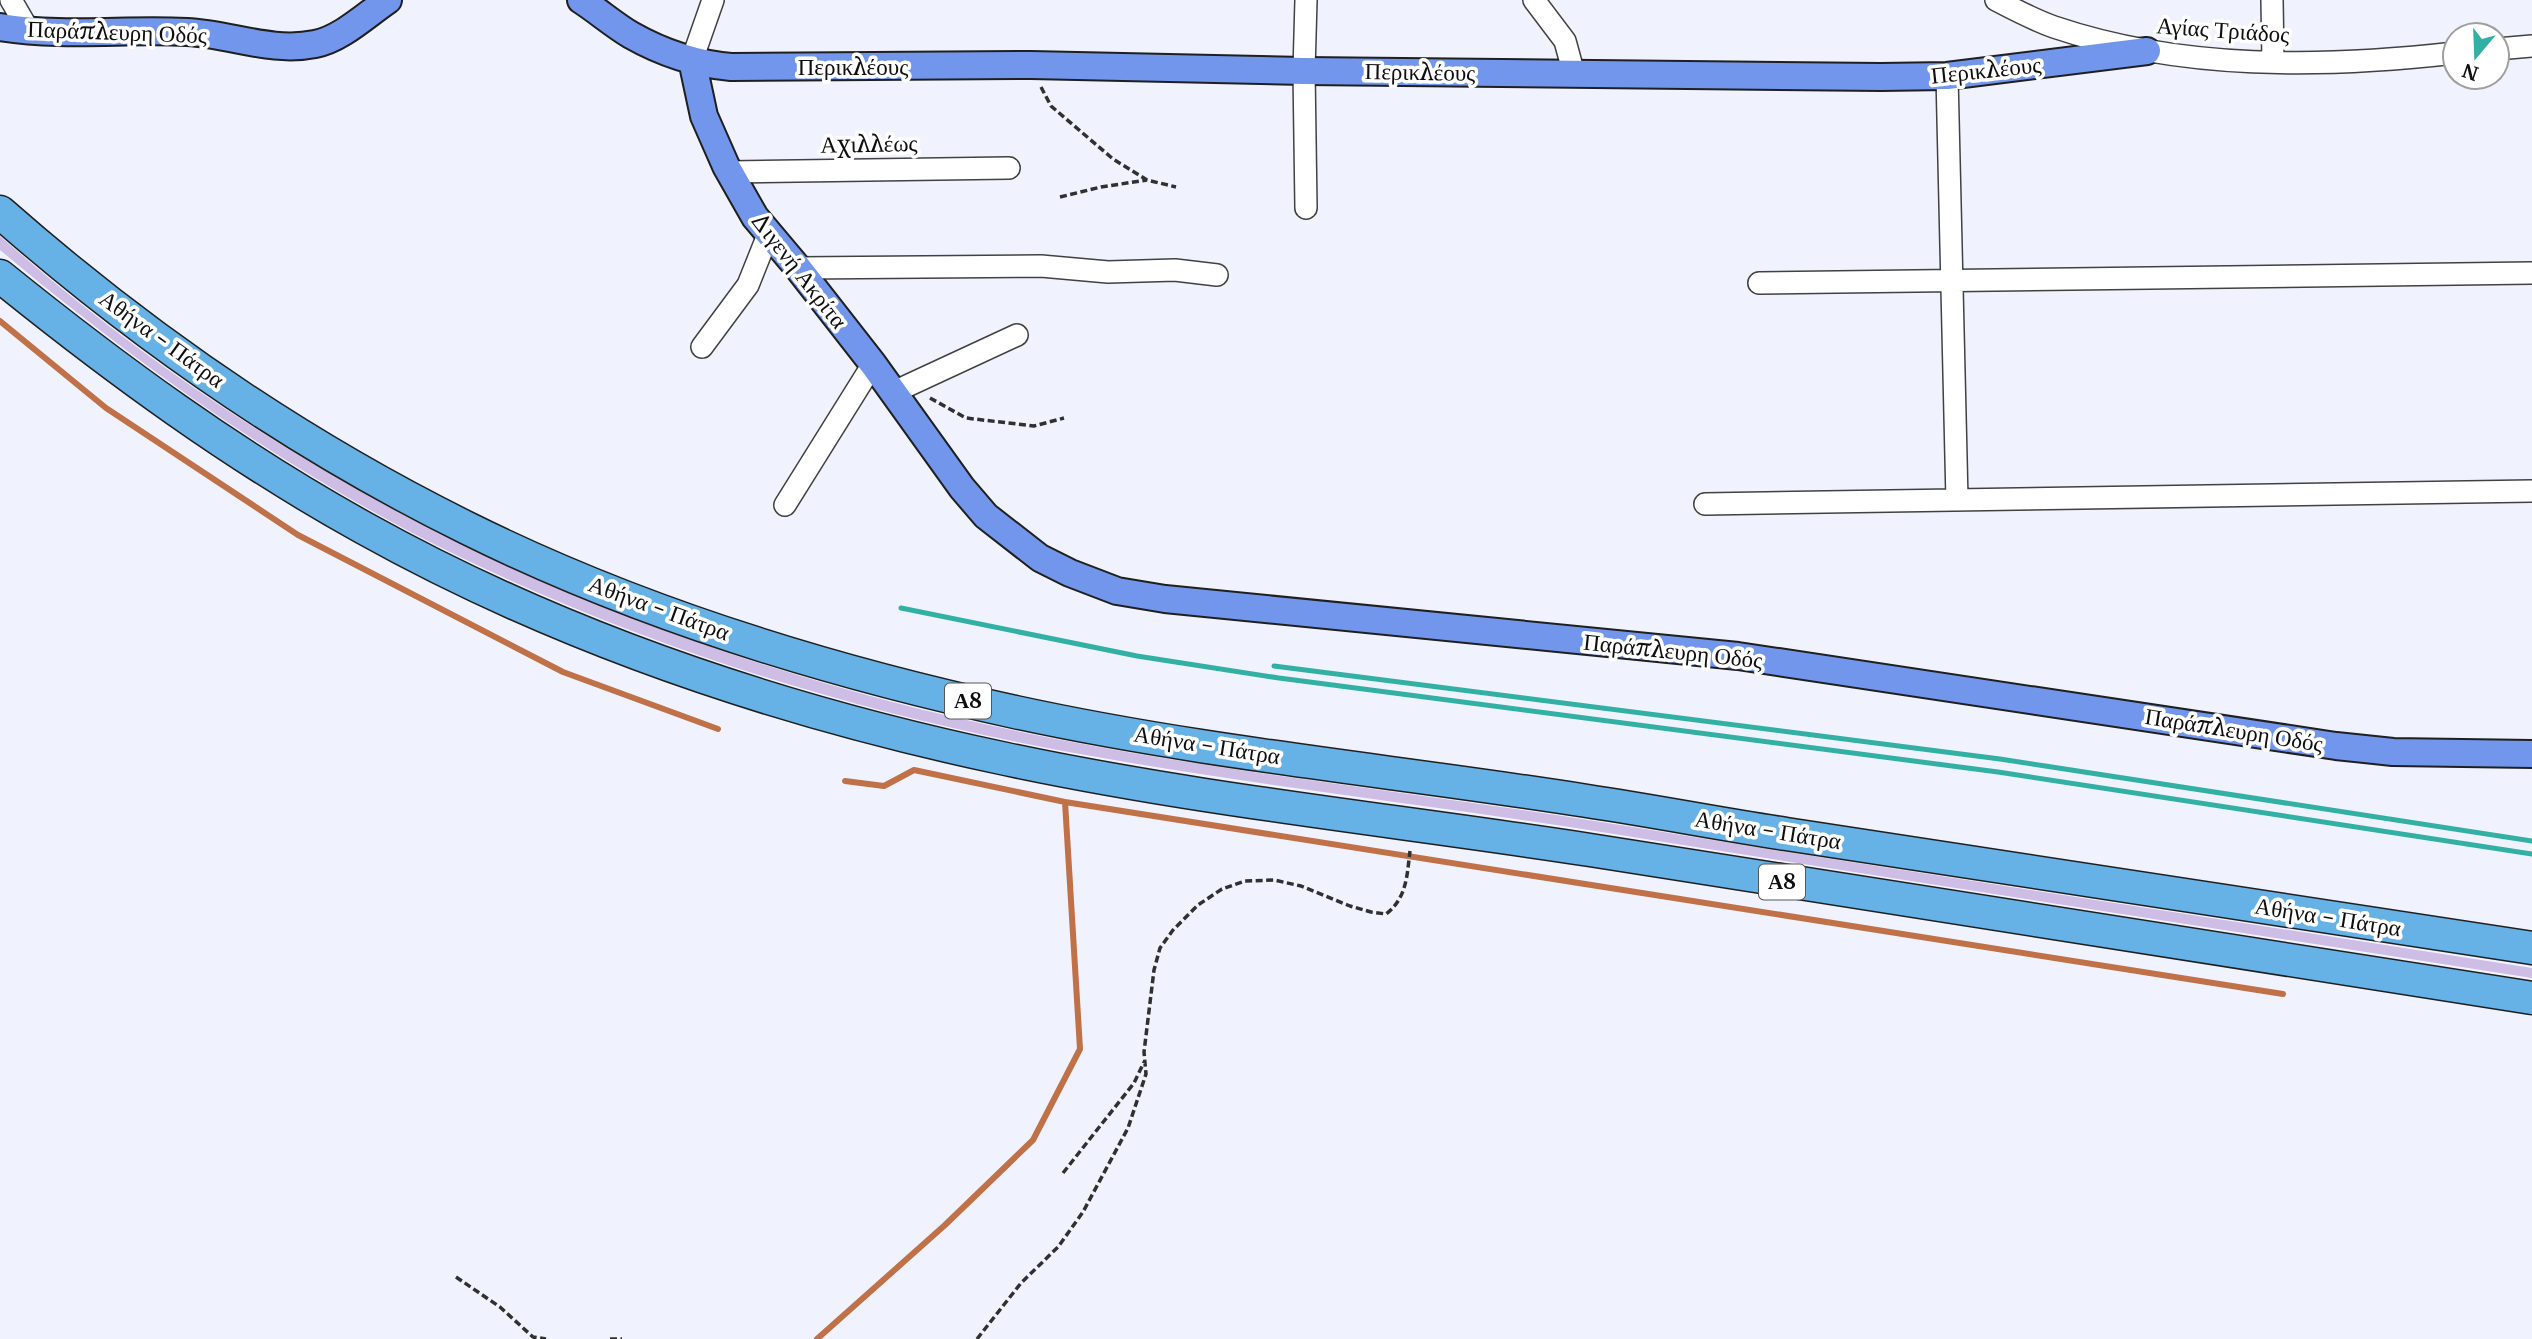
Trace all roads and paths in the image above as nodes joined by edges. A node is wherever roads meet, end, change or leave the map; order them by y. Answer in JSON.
{"nodes":[{"id":1,"x":11,"y":0,"type":"edge"},
{"id":2,"x":388,"y":0,"type":"edge"},
{"id":3,"x":581,"y":0,"type":"edge"},
{"id":4,"x":713,"y":0,"type":"edge"},
{"id":5,"x":1306,"y":0,"type":"edge"},
{"id":6,"x":1534,"y":0,"type":"edge"},
{"id":7,"x":1996,"y":0,"type":"edge"},
{"id":8,"x":2272,"y":0,"type":"edge"},
{"id":9,"x":0,"y":27,"type":"edge"},
{"id":10,"x":29,"y":32,"type":"junction"},
{"id":11,"x":2532,"y":46,"type":"edge"},
{"id":12,"x":2511,"y":48,"type":"edge"},
{"id":13,"x":2147,"y":51,"type":"junction"},
{"id":14,"x":2441,"y":54,"type":"edge"},
{"id":15,"x":692,"y":60,"type":"junction"},
{"id":16,"x":2273,"y":61,"type":"junction"},
{"id":17,"x":1031,"y":65,"type":"junction"},
{"id":18,"x":1304,"y":71,"type":"junction"},
{"id":19,"x":1574,"y":74,"type":"junction"},
{"id":20,"x":1947,"y":76,"type":"junction"},
{"id":21,"x":1009,"y":168,"type":"dead end"},
{"id":22,"x":730,"y":172,"type":"junction"},
{"id":23,"x":1147,"y":180,"type":"junction"},
{"id":24,"x":1176,"y":187,"type":"dead end"},
{"id":25,"x":1060,"y":197,"type":"dead end"},
{"id":26,"x":1306,"y":208,"type":"dead end"},
{"id":27,"x":0,"y":212,"type":"edge"},
{"id":28,"x":768,"y":235,"type":"junction"},
{"id":29,"x":798,"y":268,"type":"junction"},
{"id":30,"x":2532,"y":273,"type":"edge"},
{"id":31,"x":1217,"y":275,"type":"dead end"},
{"id":32,"x":0,"y":276,"type":"edge"},
{"id":33,"x":1952,"y":281,"type":"junction"},
{"id":34,"x":1759,"y":283,"type":"dead end"},
{"id":35,"x":1017,"y":335,"type":"dead end"},
{"id":36,"x":702,"y":346,"type":"dead end"},
{"id":37,"x":873,"y":364,"type":"junction"},
{"id":38,"x":902,"y":389,"type":"junction"},
{"id":39,"x":1064,"y":418,"type":"dead end"},
{"id":40,"x":2532,"y":491,"type":"edge"},
{"id":41,"x":1957,"y":500,"type":"junction"},
{"id":42,"x":1705,"y":504,"type":"dead end"},
{"id":43,"x":785,"y":505,"type":"dead end"},
{"id":44,"x":2532,"y":754,"type":"edge"},
{"id":45,"x":1410,"y":851,"type":"dead end"},
{"id":46,"x":2532,"y":948,"type":"edge"},
{"id":47,"x":2532,"y":998,"type":"edge"},
{"id":48,"x":1145,"y":1060,"type":"junction"},
{"id":49,"x":1063,"y":1173,"type":"dead end"},
{"id":50,"x":456,"y":1276,"type":"dead end"},
{"id":51,"x":547,"y":1339,"type":"edge"},
{"id":52,"x":610,"y":1339,"type":"edge"},
{"id":53,"x":622,"y":1339,"type":"edge"},
{"id":54,"x":978,"y":1339,"type":"edge"}],
"edges":[{"from":1,"to":10,"type":"street"},
{"from":2,"to":10,"type":"main road","name":"Παράπλευρη Οδός"},
{"from":3,"to":15,"type":"main road"},
{"from":4,"to":15,"type":"street"},
{"from":5,"to":18,"type":"street"},
{"from":6,"to":19,"type":"street"},
{"from":7,"to":13,"type":"street","name":"Αγίας Τριάδος"},
{"from":8,"to":16,"type":"street"},
{"from":9,"to":10,"type":"main road","name":"Παράπλευρη Οδός"},
{"from":11,"to":12,"type":"street"},
{"from":13,"to":16,"type":"street","name":"Αγίας Τριάδος"},
{"from":13,"to":20,"type":"main road","name":"Περικλέους"},
{"from":14,"to":16,"type":"street","name":"Αγίας Τριάδος"},
{"from":15,"to":17,"type":"main road","name":"Περικλέους"},
{"from":15,"to":22,"type":"main road","name":"Διγενή Ακρίτα"},
{"from":17,"to":18,"type":"main road","name":"Περικλέους"},
{"from":17,"to":23,"type":"path"},
{"from":18,"to":19,"type":"main road","name":"Περικλέους"},
{"from":18,"to":26,"type":"street"},
{"from":19,"to":20,"type":"main road","name":"Περικλέους"},
{"from":20,"to":33,"type":"street"},
{"from":21,"to":22,"type":"street","name":"Αχιλλέως"},
{"from":22,"to":28,"type":"main road","name":"Διγενή Ακρίτα"},
{"from":23,"to":24,"type":"path"},
{"from":23,"to":25,"type":"path"},
{"from":27,"to":46,"type":"highway","name":"Αθήνα - Πάτρα","number":"Α8"},
{"from":28,"to":29,"type":"main road","name":"Διγενή Ακρίτα"},
{"from":28,"to":36,"type":"street"},
{"from":29,"to":31,"type":"street"},
{"from":29,"to":37,"type":"main road","name":"Διγενή Ακρίτα"},
{"from":30,"to":33,"type":"street"},
{"from":32,"to":47,"type":"highway","number":"Α8"},
{"from":33,"to":34,"type":"street"},
{"from":33,"to":41,"type":"street"},
{"from":35,"to":38,"type":"street"},
{"from":37,"to":38,"type":"main road","name":"Διγενή Ακρίτα"},
{"from":37,"to":43,"type":"street"},
{"from":38,"to":39,"type":"path"},
{"from":38,"to":44,"type":"main road","name":"Παράπλευρη Οδός"},
{"from":40,"to":41,"type":"street"},
{"from":41,"to":42,"type":"street"},
{"from":45,"to":48,"type":"path"},
{"from":48,"to":49,"type":"path"},
{"from":48,"to":54,"type":"path"},
{"from":50,"to":51,"type":"path"},
{"from":52,"to":53,"type":"path"}]}
